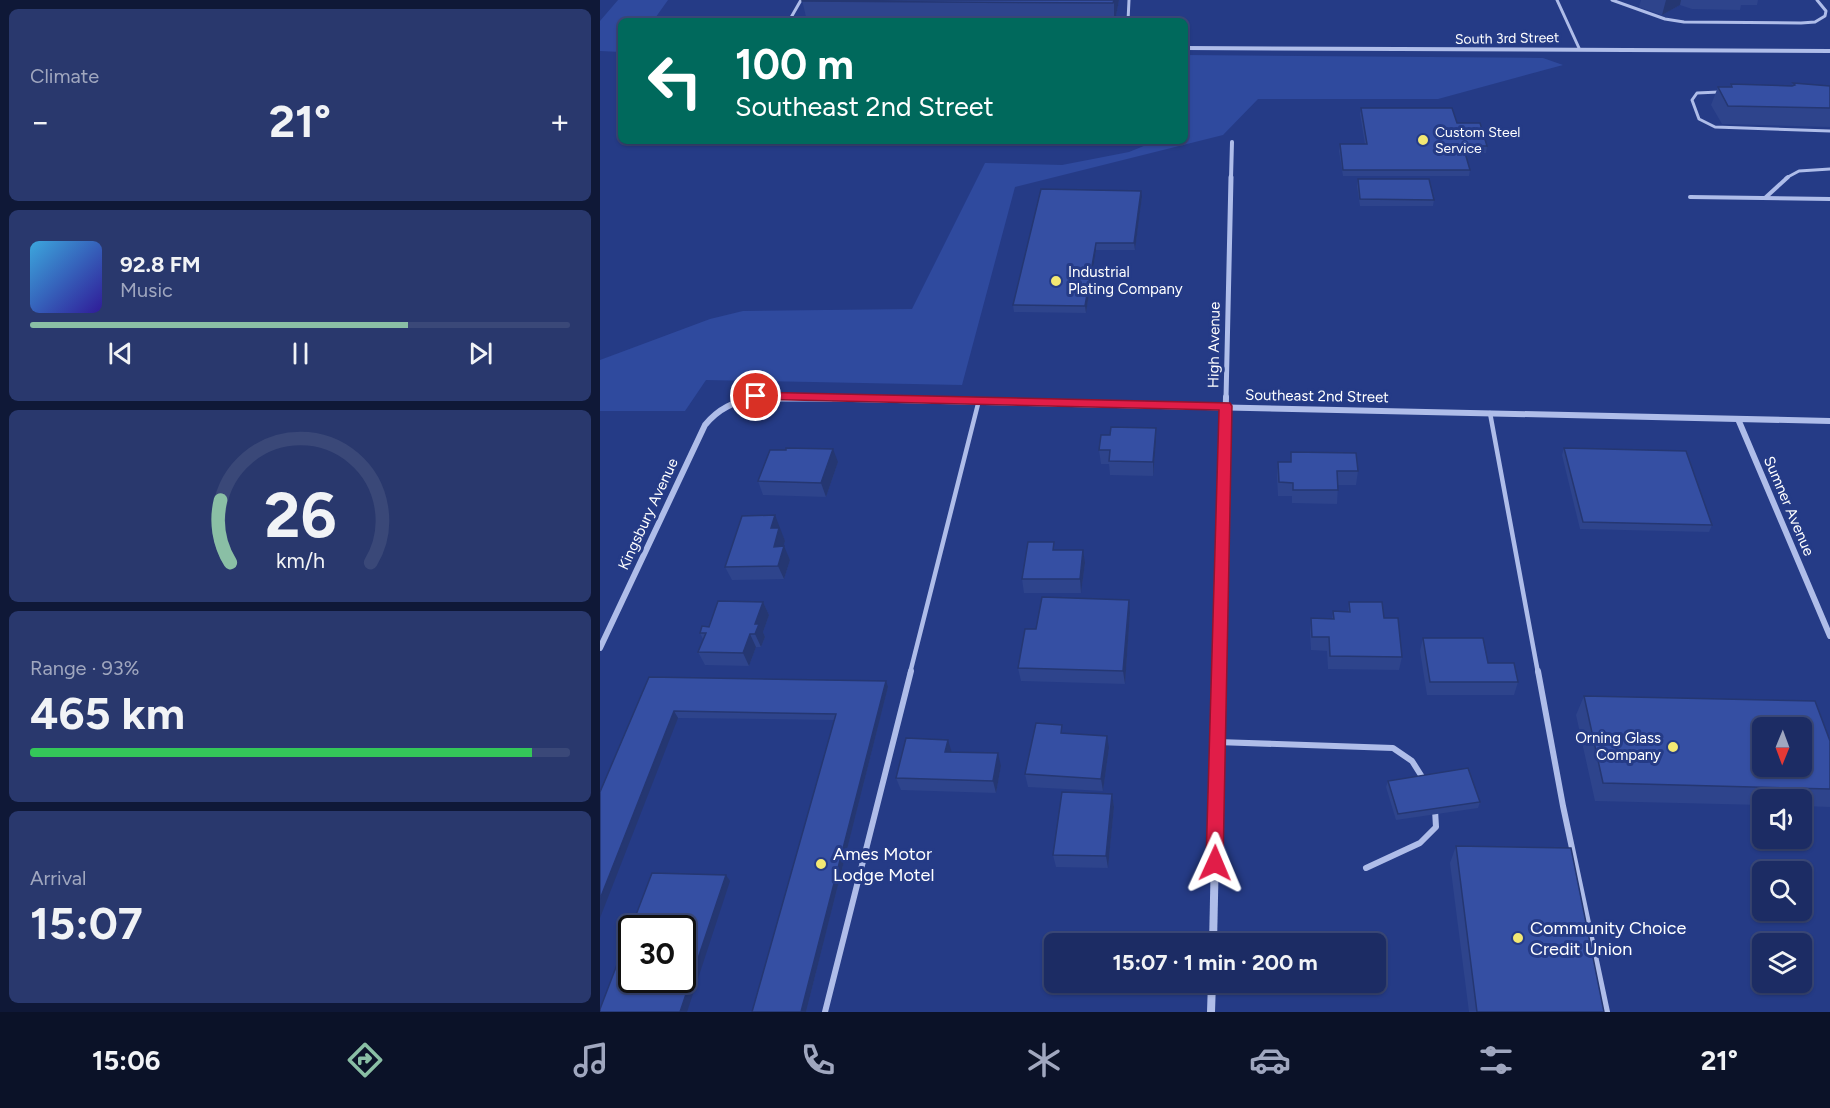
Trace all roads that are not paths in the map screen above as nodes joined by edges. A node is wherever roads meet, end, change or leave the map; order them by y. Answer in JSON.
{"nodes":[{"id":1,"x":801,"y":0,"type":"edge"},
{"id":2,"x":1129,"y":0,"type":"edge"},
{"id":3,"x":1557,"y":0,"type":"edge"},
{"id":4,"x":1612,"y":0,"type":"edge"},
{"id":5,"x":1817,"y":0,"type":"edge"},
{"id":6,"x":791,"y":18,"type":"edge"},
{"id":7,"x":1128,"y":18,"type":"edge"},
{"id":8,"x":1188,"y":48,"type":"edge"},
{"id":9,"x":1579,"y":48,"type":"junction"},
{"id":10,"x":1830,"y":51,"type":"edge"},
{"id":11,"x":1730,"y":92,"type":"edge"},
{"id":12,"x":1830,"y":130,"type":"edge"},
{"id":13,"x":1232,"y":142,"type":"dead end"},
{"id":14,"x":1830,"y":170,"type":"edge"},
{"id":15,"x":1690,"y":197,"type":"dead end"},
{"id":16,"x":1765,"y":198,"type":"junction"},
{"id":17,"x":1830,"y":199,"type":"edge"},
{"id":18,"x":979,"y":400,"type":"junction"},
{"id":19,"x":1226,"y":406,"type":"junction"},
{"id":20,"x":1490,"y":413,"type":"junction"},
{"id":21,"x":1738,"y":418,"type":"junction"},
{"id":22,"x":1830,"y":421,"type":"edge"},
{"id":23,"x":705,"y":425,"type":"joint"},
{"id":24,"x":1830,"y":636,"type":"edge"},
{"id":25,"x":600,"y":648,"type":"edge"},
{"id":26,"x":1217,"y":742,"type":"junction"},
{"id":27,"x":1427,"y":788,"type":"edge"},
{"id":28,"x":1431,"y":798,"type":"edge"},
{"id":29,"x":1366,"y":868,"type":"dead end"},
{"id":30,"x":1213,"y":933,"type":"edge"},
{"id":31,"x":1212,"y":993,"type":"edge"},
{"id":32,"x":825,"y":1012,"type":"edge"},
{"id":33,"x":1211,"y":1012,"type":"edge"},
{"id":34,"x":1606,"y":1012,"type":"edge"}],
"edges":[{"from":1,"to":6,"type":"lane"},
{"from":2,"to":7,"type":"lane"},
{"from":3,"to":9,"type":"lane"},
{"from":4,"to":5,"type":"lane"},
{"from":8,"to":9,"type":"street","name":"South 3rd Street"},
{"from":9,"to":10,"type":"street","name":"South 3rd Street"},
{"from":11,"to":12,"type":"lane"},
{"from":13,"to":19,"type":"street","name":"High Avenue"},
{"from":14,"to":16,"type":"lane"},
{"from":15,"to":16,"type":"lane"},
{"from":16,"to":17,"type":"lane"},
{"from":18,"to":19,"type":"street","name":"Southeast 2nd Street"},
{"from":18,"to":23,"type":"street","name":"Southeast 2nd Street"},
{"from":18,"to":32,"type":"lane"},
{"from":19,"to":20,"type":"street","name":"Southeast 2nd Street"},
{"from":19,"to":26,"type":"street","name":"High Avenue"},
{"from":20,"to":21,"type":"street","name":"Southeast 2nd Street"},
{"from":20,"to":34,"type":"lane"},
{"from":21,"to":22,"type":"street","name":"Southeast 2nd Street"},
{"from":21,"to":24,"type":"street","name":"Sumner Avenue"},
{"from":23,"to":25,"type":"street","name":"Kingsbury Avenue"},
{"from":26,"to":27,"type":"lane"},
{"from":26,"to":30,"type":"street","name":"High Avenue"},
{"from":28,"to":29,"type":"lane"},
{"from":31,"to":33,"type":"street"}]}
